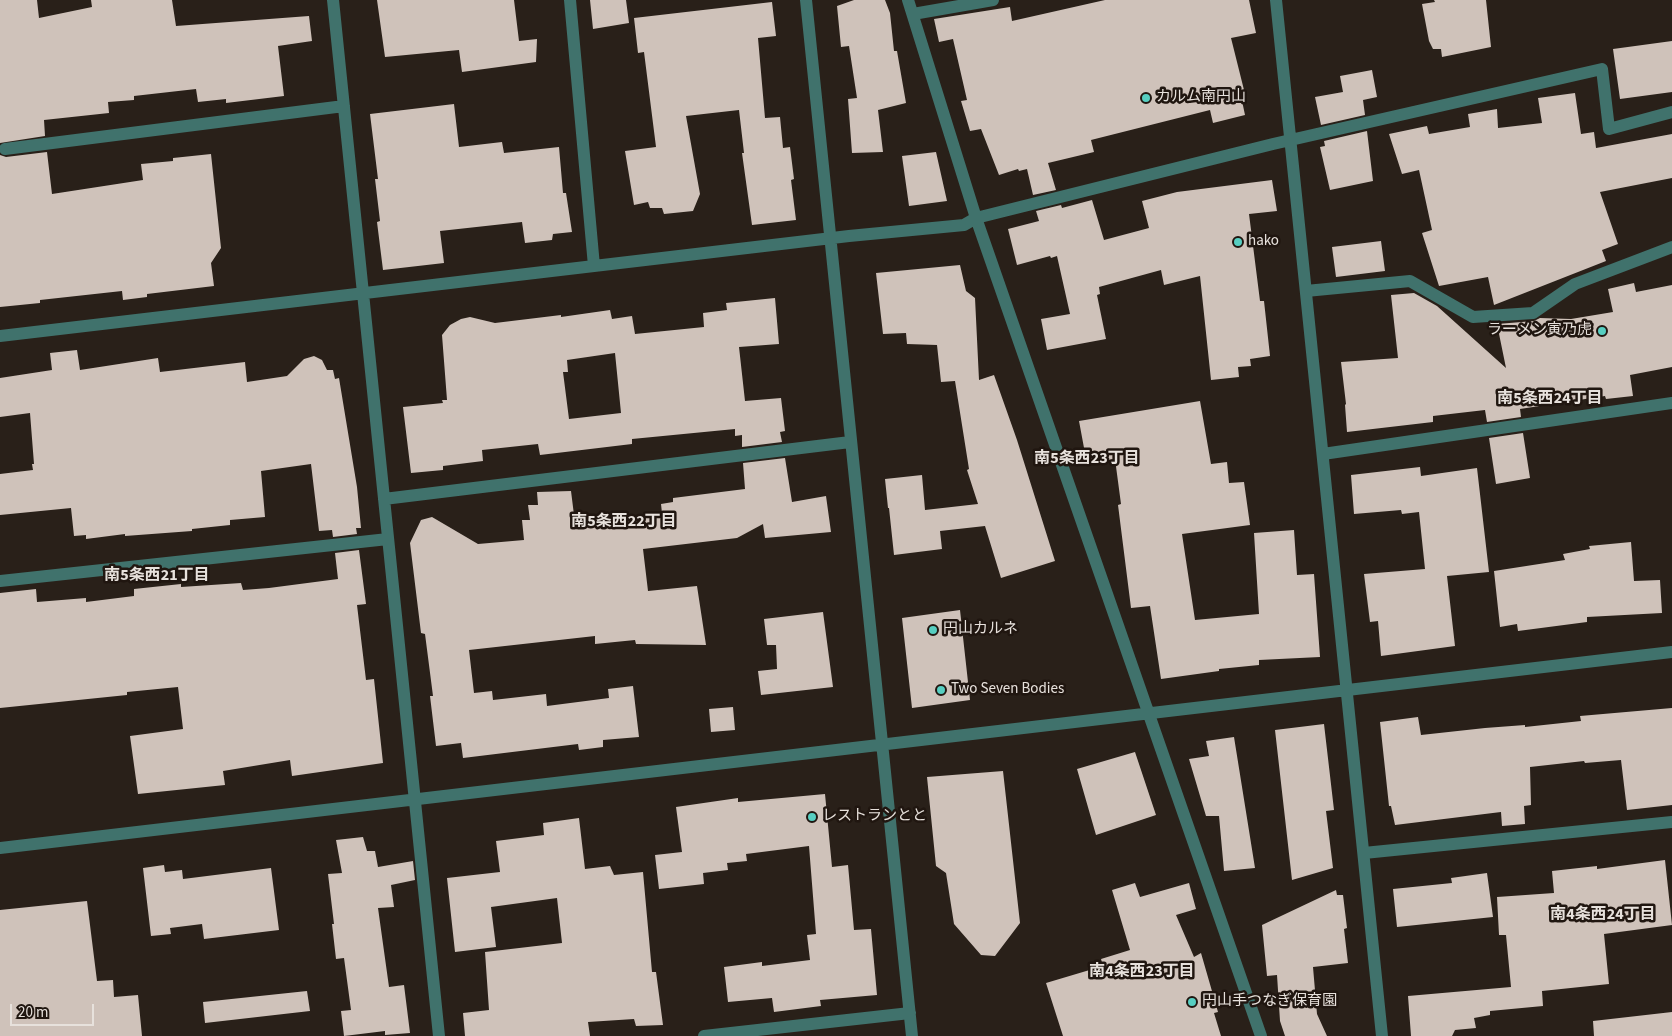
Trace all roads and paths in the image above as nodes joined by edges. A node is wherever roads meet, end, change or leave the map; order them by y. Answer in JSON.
{"nodes":[{"id":1,"x":333,"y":0,"type":"edge"},
{"id":2,"x":570,"y":0,"type":"edge"},
{"id":3,"x":806,"y":0,"type":"edge"},
{"id":4,"x":908,"y":0,"type":"edge"},
{"id":5,"x":993,"y":0,"type":"edge"},
{"id":6,"x":1276,"y":0,"type":"edge"},
{"id":7,"x":913,"y":14,"type":"junction"},
{"id":8,"x":344,"y":106,"type":"junction"},
{"id":9,"x":1672,"y":112,"type":"edge"},
{"id":10,"x":1290,"y":140,"type":"junction"},
{"id":11,"x":6,"y":149,"type":"dead end"},
{"id":12,"x":976,"y":218,"type":"junction"},
{"id":13,"x":830,"y":239,"type":"junction"},
{"id":14,"x":1672,"y":247,"type":"edge"},
{"id":15,"x":594,"y":266,"type":"junction"},
{"id":16,"x":1306,"y":291,"type":"junction"},
{"id":17,"x":363,"y":294,"type":"junction"},
{"id":18,"x":0,"y":336,"type":"edge"},
{"id":19,"x":1672,"y":403,"type":"edge"},
{"id":20,"x":850,"y":442,"type":"junction"},
{"id":21,"x":1323,"y":454,"type":"junction"},
{"id":22,"x":384,"y":499,"type":"junction"},
{"id":23,"x":388,"y":539,"type":"junction"},
{"id":24,"x":0,"y":581,"type":"edge"},
{"id":25,"x":1672,"y":652,"type":"edge"},
{"id":26,"x":1346,"y":690,"type":"junction"},
{"id":27,"x":1150,"y":714,"type":"junction"},
{"id":28,"x":882,"y":745,"type":"junction"},
{"id":29,"x":415,"y":800,"type":"junction"},
{"id":30,"x":1672,"y":822,"type":"edge"},
{"id":31,"x":0,"y":848,"type":"edge"},
{"id":32,"x":1364,"y":853,"type":"junction"},
{"id":33,"x":910,"y":1013,"type":"junction"},
{"id":34,"x":439,"y":1036,"type":"edge"},
{"id":35,"x":704,"y":1036,"type":"edge"},
{"id":36,"x":912,"y":1036,"type":"edge"},
{"id":37,"x":1262,"y":1036,"type":"edge"},
{"id":38,"x":1382,"y":1036,"type":"edge"}],
"edges":[{"from":1,"to":8,"type":"street"},
{"from":2,"to":15,"type":"street"},
{"from":3,"to":13,"type":"street"},
{"from":4,"to":7,"type":"street"},
{"from":5,"to":7,"type":"street"},
{"from":6,"to":10,"type":"street"},
{"from":7,"to":12,"type":"street"},
{"from":8,"to":11,"type":"street"},
{"from":8,"to":17,"type":"street"},
{"from":9,"to":10,"type":"street"},
{"from":10,"to":12,"type":"street"},
{"from":10,"to":16,"type":"street"},
{"from":12,"to":13,"type":"street"},
{"from":12,"to":27,"type":"street"},
{"from":13,"to":15,"type":"street"},
{"from":13,"to":20,"type":"street"},
{"from":14,"to":16,"type":"street"},
{"from":15,"to":17,"type":"street"},
{"from":16,"to":21,"type":"street"},
{"from":17,"to":18,"type":"street"},
{"from":17,"to":22,"type":"street"},
{"from":19,"to":21,"type":"street"},
{"from":20,"to":22,"type":"street"},
{"from":20,"to":28,"type":"street"},
{"from":21,"to":26,"type":"street"},
{"from":22,"to":23,"type":"street"},
{"from":23,"to":24,"type":"street"},
{"from":23,"to":29,"type":"street"},
{"from":25,"to":26,"type":"street"},
{"from":26,"to":27,"type":"street"},
{"from":26,"to":32,"type":"street"},
{"from":27,"to":28,"type":"street"},
{"from":27,"to":37,"type":"street"},
{"from":28,"to":29,"type":"street"},
{"from":28,"to":33,"type":"street"},
{"from":29,"to":31,"type":"street"},
{"from":29,"to":34,"type":"street"},
{"from":30,"to":32,"type":"street"},
{"from":32,"to":38,"type":"street"},
{"from":33,"to":35,"type":"street"},
{"from":33,"to":36,"type":"street"}]}
